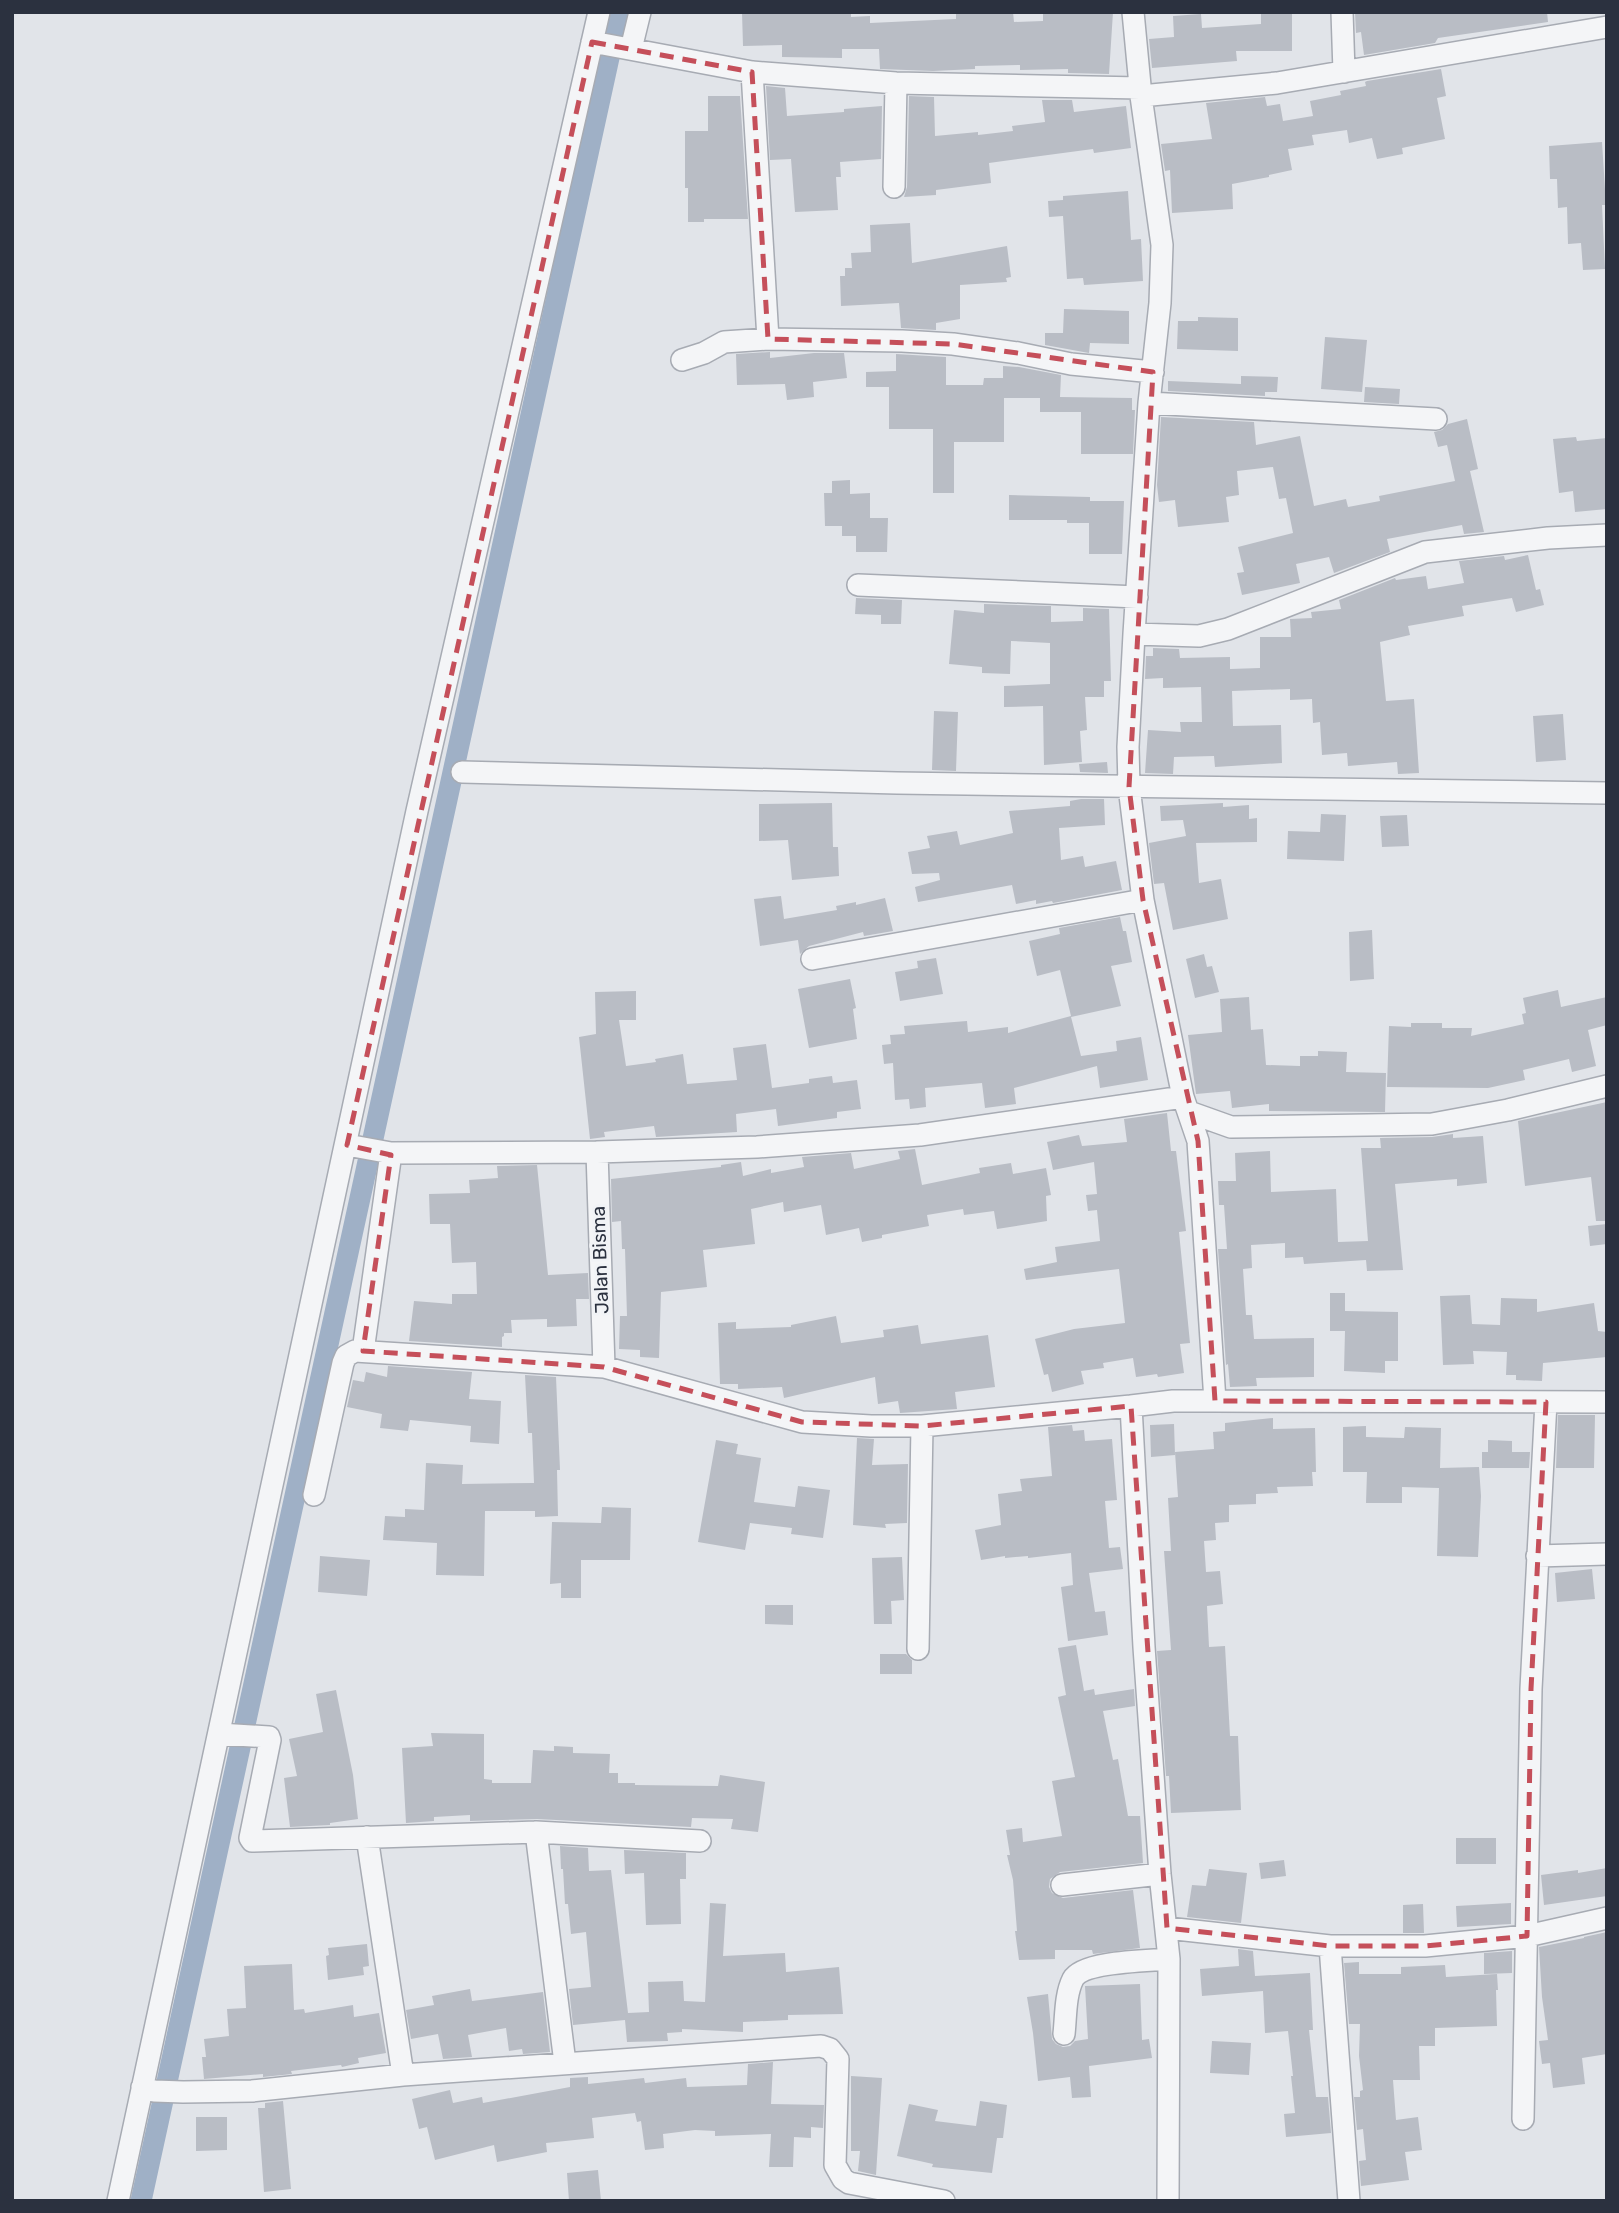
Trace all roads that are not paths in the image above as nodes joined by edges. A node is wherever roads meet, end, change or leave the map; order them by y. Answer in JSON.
{"nodes":[{"id":1,"x":599,"y":12,"type":"edge"},
{"id":2,"x":640,"y":12,"type":"edge"},
{"id":3,"x":1133,"y":12,"type":"edge"},
{"id":4,"x":1342,"y":12,"type":"edge"},
{"id":5,"x":1607,"y":27,"type":"edge"},
{"id":6,"x":611,"y":45,"type":"junction"},
{"id":7,"x":752,"y":72,"type":"junction"},
{"id":8,"x":1345,"y":72,"type":"junction"},
{"id":9,"x":896,"y":83,"type":"junction"},
{"id":10,"x":1140,"y":92,"type":"junction"},
{"id":11,"x":894,"y":187,"type":"dead end"},
{"id":12,"x":768,"y":339,"type":"junction"},
{"id":13,"x":682,"y":360,"type":"dead end"},
{"id":14,"x":1153,"y":372,"type":"junction"},
{"id":15,"x":1149,"y":403,"type":"junction"},
{"id":16,"x":1436,"y":419,"type":"dead end"},
{"id":17,"x":1607,"y":535,"type":"edge"},
{"id":18,"x":858,"y":585,"type":"dead end"},
{"id":19,"x":1137,"y":597,"type":"junction"},
{"id":20,"x":1134,"y":634,"type":"junction"},
{"id":21,"x":462,"y":772,"type":"dead end"},
{"id":22,"x":1129,"y":787,"type":"junction"},
{"id":23,"x":1607,"y":793,"type":"edge"},
{"id":24,"x":1143,"y":900,"type":"junction"},
{"id":25,"x":813,"y":959,"type":"dead end"},
{"id":26,"x":1607,"y":1086,"type":"edge"},
{"id":27,"x":1186,"y":1105,"type":"junction"},
{"id":28,"x":1231,"y":1127,"type":"junction"},
{"id":29,"x":1198,"y":1141,"type":"junction"},
{"id":30,"x":350,"y":1146,"type":"junction"},
{"id":31,"x":597,"y":1152,"type":"junction"},
{"id":32,"x":387,"y":1153,"type":"junction"},
{"id":33,"x":363,"y":1351,"type":"junction"},
{"id":34,"x":604,"y":1367,"type":"junction"},
{"id":35,"x":1215,"y":1401,"type":"junction"},
{"id":36,"x":1546,"y":1402,"type":"junction"},
{"id":37,"x":1607,"y":1402,"type":"edge"},
{"id":38,"x":1131,"y":1406,"type":"junction"},
{"id":39,"x":922,"y":1426,"type":"junction"},
{"id":40,"x":314,"y":1496,"type":"dead end"},
{"id":41,"x":1607,"y":1555,"type":"edge"},
{"id":42,"x":1537,"y":1556,"type":"junction"},
{"id":43,"x":918,"y":1648,"type":"dead end"},
{"id":44,"x":226,"y":1735,"type":"junction"},
{"id":45,"x":536,"y":1832,"type":"junction"},
{"id":46,"x":368,"y":1837,"type":"junction"},
{"id":47,"x":700,"y":1841,"type":"dead end"},
{"id":48,"x":1160,"y":1874,"type":"junction"},
{"id":49,"x":1062,"y":1885,"type":"dead end"},
{"id":50,"x":1607,"y":1918,"type":"edge"},
{"id":51,"x":1167,"y":1928,"type":"junction"},
{"id":52,"x":1527,"y":1936,"type":"junction"},
{"id":53,"x":1330,"y":1946,"type":"junction"},
{"id":54,"x":1169,"y":1959,"type":"junction"},
{"id":55,"x":1064,"y":2034,"type":"dead end"},
{"id":56,"x":565,"y":2063,"type":"junction"},
{"id":57,"x":403,"y":2075,"type":"junction"},
{"id":58,"x":148,"y":2089,"type":"junction"},
{"id":59,"x":1523,"y":2119,"type":"dead end"},
{"id":60,"x":118,"y":2201,"type":"edge"},
{"id":61,"x":944,"y":2201,"type":"edge"},
{"id":62,"x":1168,"y":2201,"type":"edge"},
{"id":63,"x":1349,"y":2201,"type":"edge"}],
"edges":[{"from":1,"to":6,"type":"street"},
{"from":2,"to":6,"type":"street"},
{"from":3,"to":10,"type":"street"},
{"from":4,"to":8,"type":"street"},
{"from":5,"to":8,"type":"street"},
{"from":6,"to":7,"type":"street"},
{"from":6,"to":30,"type":"street"},
{"from":7,"to":9,"type":"street"},
{"from":7,"to":12,"type":"street"},
{"from":8,"to":10,"type":"street"},
{"from":9,"to":10,"type":"street"},
{"from":9,"to":11,"type":"street"},
{"from":10,"to":14,"type":"street"},
{"from":12,"to":13,"type":"street"},
{"from":12,"to":14,"type":"street"},
{"from":14,"to":15,"type":"street"},
{"from":15,"to":16,"type":"street"},
{"from":15,"to":19,"type":"street"},
{"from":17,"to":20,"type":"street"},
{"from":18,"to":19,"type":"street"},
{"from":19,"to":20,"type":"street"},
{"from":20,"to":22,"type":"street"},
{"from":21,"to":22,"type":"street"},
{"from":22,"to":23,"type":"street"},
{"from":22,"to":24,"type":"street"},
{"from":24,"to":25,"type":"street"},
{"from":24,"to":27,"type":"street"},
{"from":26,"to":28,"type":"street"},
{"from":27,"to":28,"type":"street"},
{"from":27,"to":29,"type":"street"},
{"from":27,"to":31,"type":"street"},
{"from":28,"to":29,"type":"street"},
{"from":29,"to":35,"type":"street"},
{"from":30,"to":32,"type":"street"},
{"from":30,"to":44,"type":"street"},
{"from":31,"to":32,"type":"street"},
{"from":31,"to":34,"type":"street","name":"Jalan Bisma"},
{"from":32,"to":33,"type":"street"},
{"from":33,"to":34,"type":"street"},
{"from":33,"to":40,"type":"street"},
{"from":34,"to":39,"type":"street"},
{"from":35,"to":36,"type":"street"},
{"from":35,"to":38,"type":"street"},
{"from":36,"to":37,"type":"street"},
{"from":36,"to":42,"type":"street"},
{"from":38,"to":39,"type":"street"},
{"from":38,"to":48,"type":"street"},
{"from":39,"to":43,"type":"street"},
{"from":41,"to":42,"type":"street"},
{"from":42,"to":52,"type":"street"},
{"from":44,"to":46,"type":"street"},
{"from":44,"to":58,"type":"street"},
{"from":45,"to":46,"type":"street"},
{"from":45,"to":47,"type":"street"},
{"from":45,"to":56,"type":"street"},
{"from":46,"to":57,"type":"street"},
{"from":48,"to":49,"type":"street"},
{"from":48,"to":51,"type":"street"},
{"from":50,"to":52,"type":"street"},
{"from":51,"to":53,"type":"street"},
{"from":51,"to":54,"type":"street"},
{"from":52,"to":53,"type":"street"},
{"from":52,"to":59,"type":"street"},
{"from":53,"to":63,"type":"street"},
{"from":54,"to":55,"type":"street"},
{"from":54,"to":62,"type":"street"},
{"from":56,"to":57,"type":"street"},
{"from":56,"to":61,"type":"street"},
{"from":57,"to":58,"type":"street"},
{"from":58,"to":60,"type":"street"}]}
